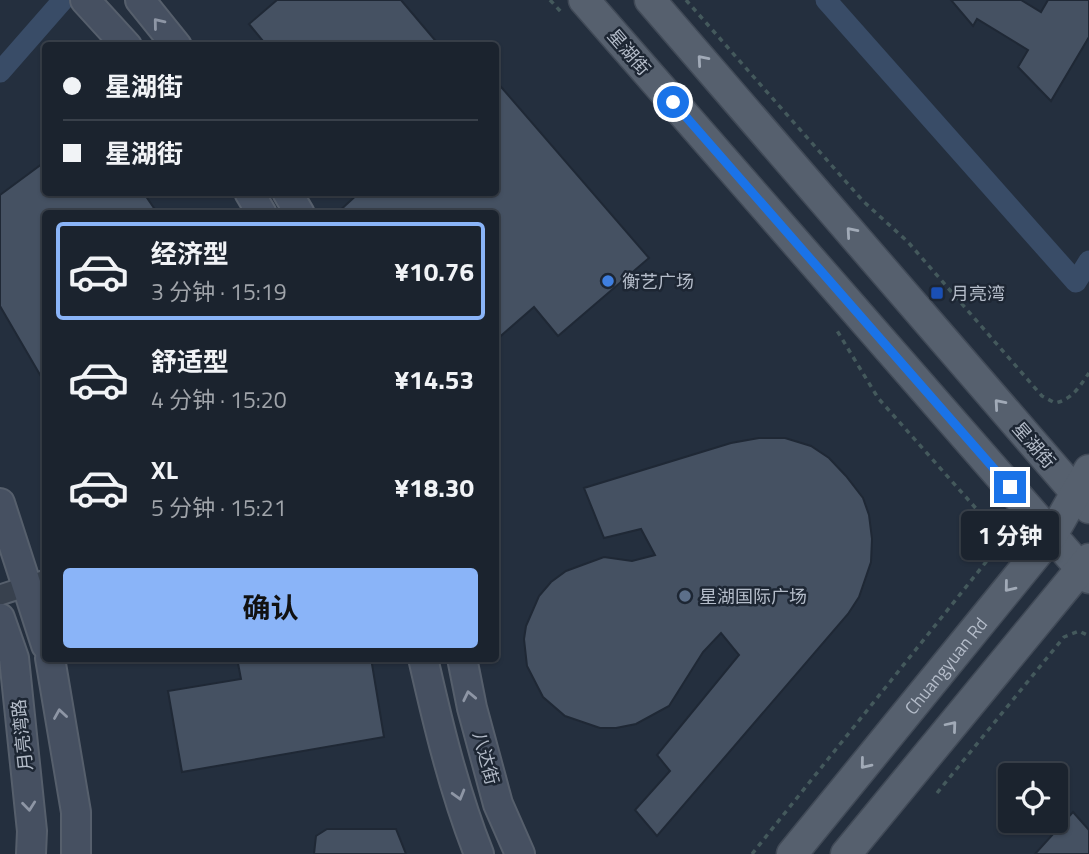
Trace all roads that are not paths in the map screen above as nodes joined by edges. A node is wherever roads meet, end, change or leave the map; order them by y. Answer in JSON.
{"nodes":[{"id":1,"x":85,"y":0,"type":"edge"},
{"id":2,"x":139,"y":0,"type":"edge"},
{"id":3,"x":650,"y":0,"type":"edge"},
{"id":4,"x":576,"y":10,"type":"edge"},
{"id":5,"x":123,"y":42,"type":"edge"},
{"id":6,"x":174,"y":42,"type":"edge"},
{"id":7,"x":1085,"y":490,"type":"edge"},
{"id":8,"x":0,"y":503,"type":"edge"},
{"id":9,"x":1052,"y":534,"type":"junction"},
{"id":10,"x":1087,"y":569,"type":"edge"},
{"id":11,"x":36,"y":583,"type":"edge"},
{"id":12,"x":0,"y":595,"type":"edge"},
{"id":13,"x":0,"y":618,"type":"edge"},
{"id":14,"x":42,"y":620,"type":"edge"},
{"id":15,"x":51,"y":662,"type":"edge"},
{"id":16,"x":424,"y":662,"type":"edge"},
{"id":17,"x":463,"y":662,"type":"edge"},
{"id":18,"x":31,"y":854,"type":"edge"},
{"id":19,"x":76,"y":854,"type":"edge"},
{"id":20,"x":479,"y":854,"type":"edge"},
{"id":21,"x":520,"y":854,"type":"edge"},
{"id":22,"x":792,"y":854,"type":"edge"},
{"id":23,"x":846,"y":854,"type":"edge"}],
"edges":[{"from":1,"to":5,"type":"street"},
{"from":6,"to":2,"type":"street","one_way":true},
{"from":7,"to":3,"type":"main road","name":"星湖街","one_way":true},
{"from":4,"to":9,"type":"main road","name":"星湖街"},
{"from":7,"to":9,"type":"main road","name":"Chuangyuan Rd"},
{"from":8,"to":11,"type":"street"},
{"from":9,"to":10,"type":"main road","name":"星湖街"},
{"from":9,"to":22,"type":"main road","name":"Chuangyuan Rd","one_way":true},
{"from":23,"to":10,"type":"main road","one_way":true},
{"from":11,"to":12,"type":"street"},
{"from":11,"to":14,"type":"street"},
{"from":13,"to":18,"type":"street","name":"月亮湾路","one_way":true},
{"from":19,"to":15,"type":"street","one_way":true},
{"from":16,"to":20,"type":"street","name":"八达街","one_way":true},
{"from":21,"to":17,"type":"street","name":"八达街","one_way":true}]}
